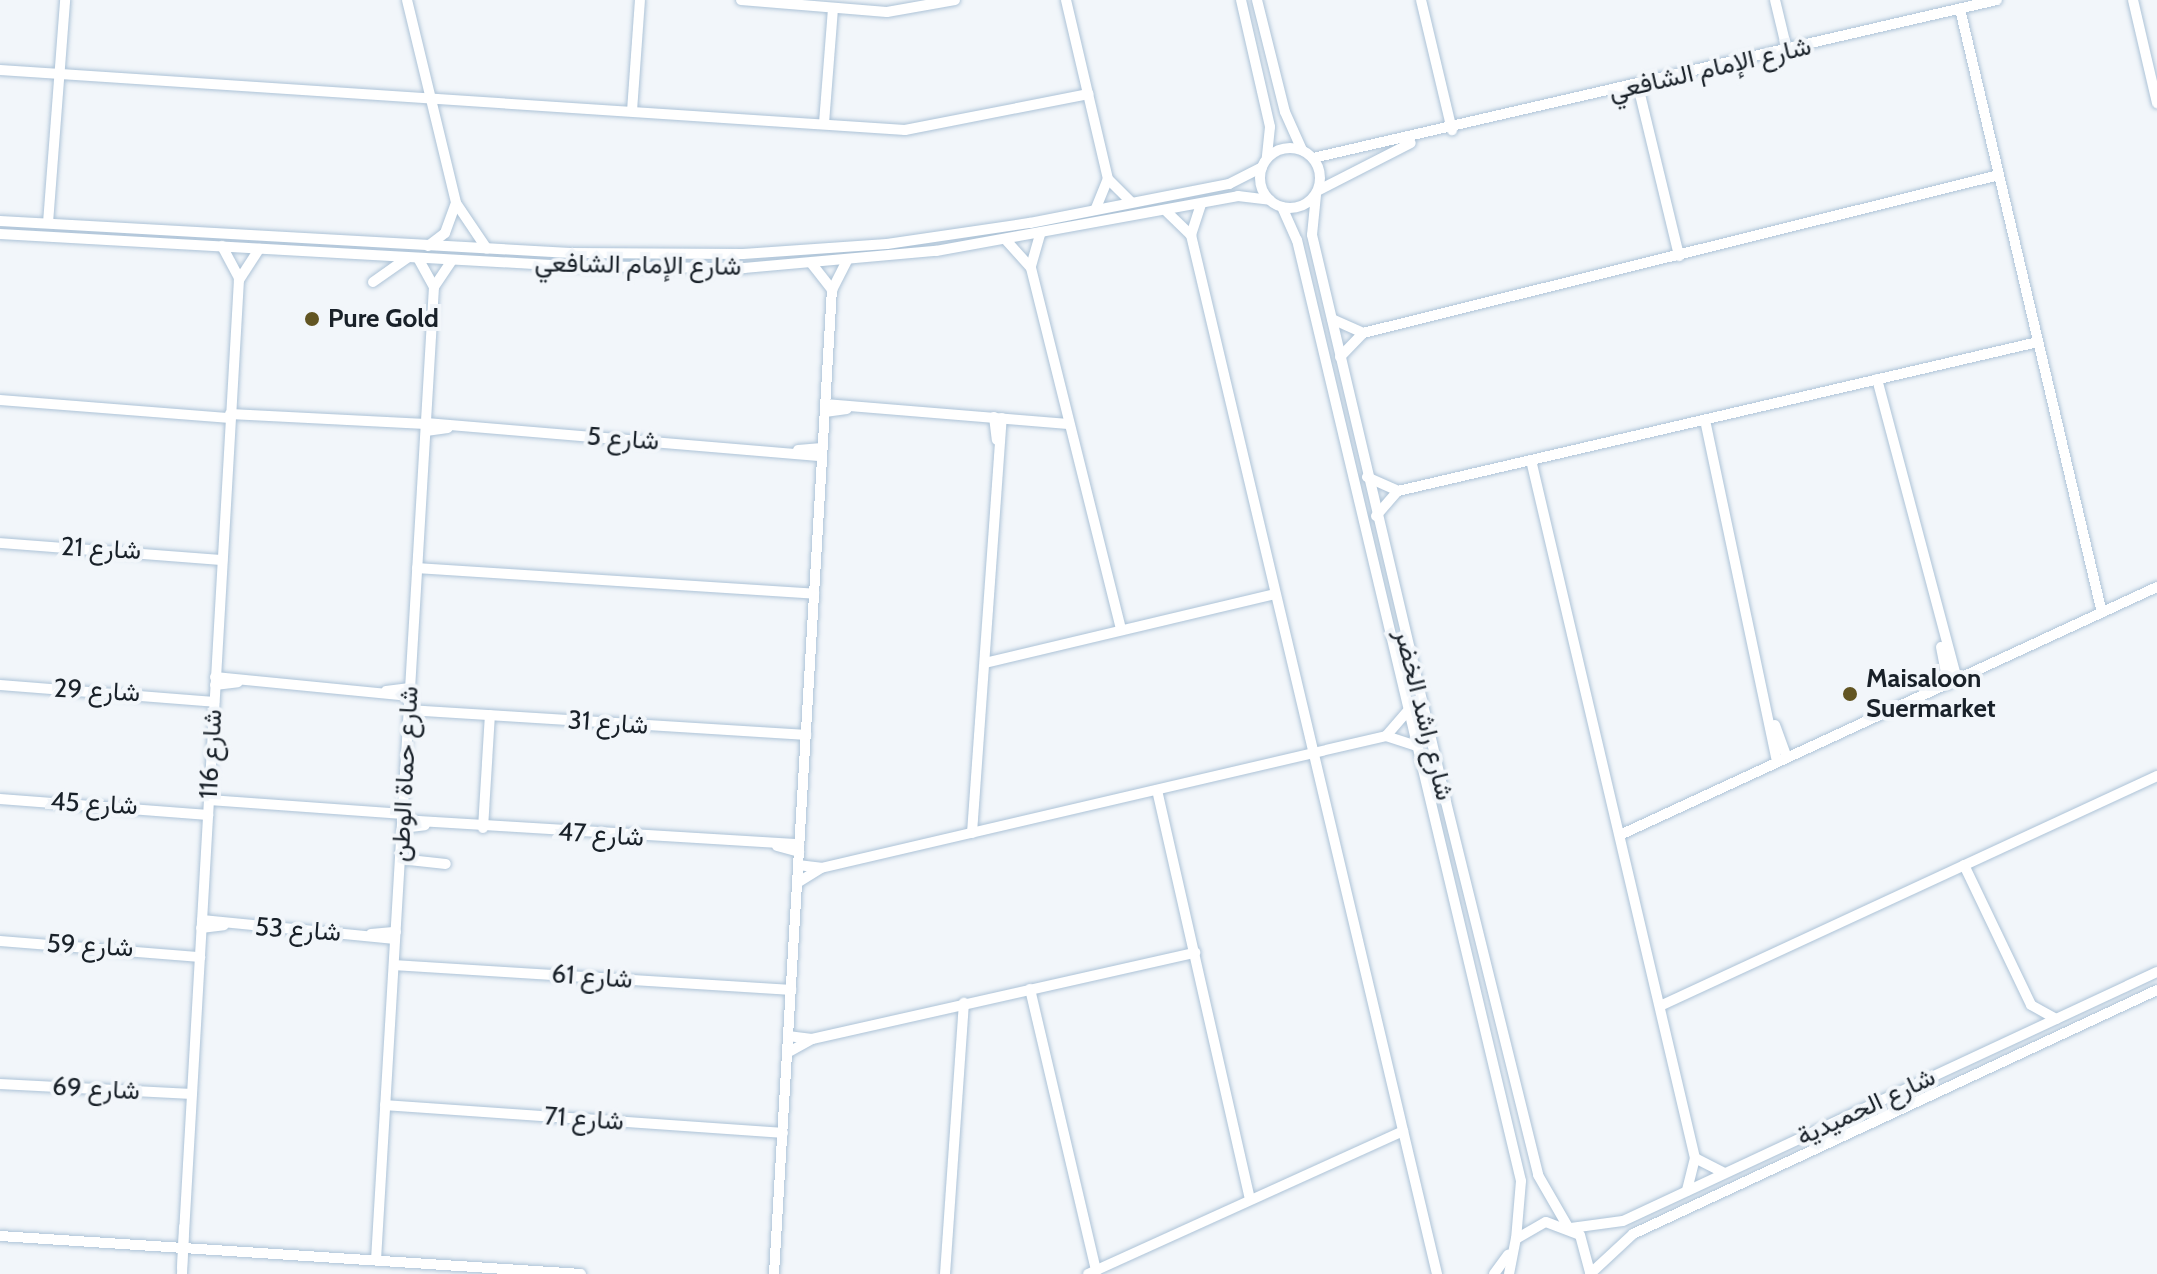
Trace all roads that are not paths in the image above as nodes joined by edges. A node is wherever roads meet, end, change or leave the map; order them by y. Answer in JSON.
{"nodes":[{"id":1,"x":65,"y":0,"type":"edge"},
{"id":2,"x":407,"y":0,"type":"edge"},
{"id":3,"x":640,"y":0,"type":"edge"},
{"id":4,"x":741,"y":0,"type":"edge"},
{"id":5,"x":750,"y":0,"type":"edge"},
{"id":6,"x":955,"y":0,"type":"edge"},
{"id":7,"x":1066,"y":0,"type":"edge"},
{"id":8,"x":1241,"y":0,"type":"edge"},
{"id":9,"x":1257,"y":0,"type":"edge"},
{"id":10,"x":1421,"y":0,"type":"edge"},
{"id":11,"x":1775,"y":0,"type":"edge"},
{"id":12,"x":1997,"y":0,"type":"edge"},
{"id":13,"x":2133,"y":0,"type":"edge"},
{"id":14,"x":906,"y":6,"type":"edge"},
{"id":15,"x":833,"y":8,"type":"junction"},
{"id":16,"x":1960,"y":9,"type":"junction"},
{"id":17,"x":1787,"y":50,"type":"junction"},
{"id":18,"x":0,"y":70,"type":"edge"},
{"id":19,"x":59,"y":73,"type":"junction"},
{"id":20,"x":1638,"y":86,"type":"junction"},
{"id":21,"x":1088,"y":94,"type":"junction"},
{"id":22,"x":430,"y":97,"type":"junction"},
{"id":23,"x":2157,"y":103,"type":"edge"},
{"id":24,"x":632,"y":111,"type":"junction"},
{"id":25,"x":824,"y":123,"type":"junction"},
{"id":26,"x":1452,"y":130,"type":"junction"},
{"id":27,"x":1423,"y":137,"type":"junction"},
{"id":28,"x":1302,"y":150,"type":"junction"},
{"id":29,"x":1313,"y":158,"type":"junction"},
{"id":30,"x":1264,"y":163,"type":"junction"},
{"id":31,"x":1108,"y":179,"type":"junction"},
{"id":32,"x":2000,"y":179,"type":"junction"},
{"id":33,"x":1317,"y":192,"type":"junction"},
{"id":34,"x":1270,"y":200,"type":"junction"},
{"id":35,"x":1131,"y":202,"type":"junction"},
{"id":36,"x":456,"y":203,"type":"junction"},
{"id":37,"x":1201,"y":204,"type":"junction"},
{"id":38,"x":1282,"y":207,"type":"junction"},
{"id":39,"x":1096,"y":208,"type":"junction"},
{"id":40,"x":1166,"y":211,"type":"junction"},
{"id":41,"x":0,"y":221,"type":"edge"},
{"id":42,"x":48,"y":223,"type":"junction"},
{"id":43,"x":1041,"y":232,"type":"junction"},
{"id":44,"x":0,"y":234,"type":"edge"},
{"id":45,"x":1191,"y":235,"type":"junction"},
{"id":46,"x":1005,"y":239,"type":"junction"},
{"id":47,"x":222,"y":246,"type":"junction"},
{"id":48,"x":427,"y":246,"type":"junction"},
{"id":49,"x":259,"y":249,"type":"junction"},
{"id":50,"x":487,"y":249,"type":"junction"},
{"id":51,"x":1679,"y":256,"type":"junction"},
{"id":52,"x":413,"y":258,"type":"junction"},
{"id":53,"x":452,"y":260,"type":"junction"},
{"id":54,"x":847,"y":261,"type":"junction"},
{"id":55,"x":812,"y":264,"type":"junction"},
{"id":56,"x":1031,"y":268,"type":"junction"},
{"id":57,"x":239,"y":280,"type":"junction"},
{"id":58,"x":373,"y":282,"type":"dead end"},
{"id":59,"x":434,"y":287,"type":"junction"},
{"id":60,"x":832,"y":290,"type":"junction"},
{"id":61,"x":1332,"y":319,"type":"junction"},
{"id":62,"x":1363,"y":333,"type":"junction"},
{"id":63,"x":2038,"y":342,"type":"junction"},
{"id":64,"x":1340,"y":357,"type":"junction"},
{"id":65,"x":1881,"y":378,"type":"junction"},
{"id":66,"x":0,"y":400,"type":"edge"},
{"id":67,"x":825,"y":408,"type":"junction"},
{"id":68,"x":230,"y":414,"type":"junction"},
{"id":69,"x":998,"y":418,"type":"junction"},
{"id":70,"x":1067,"y":420,"type":"junction"},
{"id":71,"x":1702,"y":420,"type":"junction"},
{"id":72,"x":426,"y":426,"type":"junction"},
{"id":73,"x":822,"y":452,"type":"junction"},
{"id":74,"x":1531,"y":460,"type":"junction"},
{"id":75,"x":1367,"y":477,"type":"junction"},
{"id":76,"x":1398,"y":491,"type":"junction"},
{"id":77,"x":1376,"y":516,"type":"junction"},
{"id":78,"x":0,"y":543,"type":"edge"},
{"id":79,"x":222,"y":556,"type":"junction"},
{"id":80,"x":417,"y":568,"type":"junction"},
{"id":81,"x":2157,"y":587,"type":"edge"},
{"id":82,"x":814,"y":594,"type":"junction"},
{"id":83,"x":1274,"y":594,"type":"junction"},
{"id":84,"x":2102,"y":613,"type":"junction"},
{"id":85,"x":1117,"y":631,"type":"junction"},
{"id":86,"x":985,"y":663,"type":"junction"},
{"id":87,"x":1953,"y":682,"type":"junction"},
{"id":88,"x":0,"y":685,"type":"edge"},
{"id":89,"x":215,"y":689,"type":"junction"},
{"id":90,"x":410,"y":692,"type":"junction"},
{"id":91,"x":409,"y":710,"type":"junction"},
{"id":92,"x":1408,"y":711,"type":"junction"},
{"id":93,"x":490,"y":715,"type":"junction"},
{"id":94,"x":806,"y":735,"type":"junction"},
{"id":95,"x":1386,"y":736,"type":"junction"},
{"id":96,"x":1417,"y":746,"type":"junction"},
{"id":97,"x":1313,"y":753,"type":"junction"},
{"id":98,"x":1782,"y":760,"type":"junction"},
{"id":99,"x":2157,"y":776,"type":"edge"},
{"id":100,"x":1157,"y":790,"type":"junction"},
{"id":101,"x":0,"y":799,"type":"edge"},
{"id":102,"x":208,"y":807,"type":"junction"},
{"id":103,"x":402,"y":821,"type":"junction"},
{"id":104,"x":483,"y":828,"type":"junction"},
{"id":105,"x":976,"y":832,"type":"junction"},
{"id":106,"x":1620,"y":835,"type":"junction"},
{"id":107,"x":799,"y":848,"type":"junction"},
{"id":108,"x":400,"y":859,"type":"junction"},
{"id":109,"x":446,"y":864,"type":"dead end"},
{"id":110,"x":798,"y":865,"type":"junction"},
{"id":111,"x":1964,"y":865,"type":"junction"},
{"id":112,"x":821,"y":868,"type":"junction"},
{"id":113,"x":797,"y":883,"type":"junction"},
{"id":114,"x":202,"y":924,"type":"junction"},
{"id":115,"x":396,"y":936,"type":"junction"},
{"id":116,"x":0,"y":941,"type":"edge"},
{"id":117,"x":1194,"y":949,"type":"junction"},
{"id":118,"x":200,"y":953,"type":"junction"},
{"id":119,"x":394,"y":965,"type":"junction"},
{"id":120,"x":2157,"y":972,"type":"edge"},
{"id":121,"x":1034,"y":988,"type":"junction"},
{"id":122,"x":791,"y":990,"type":"junction"},
{"id":123,"x":2157,"y":990,"type":"edge"},
{"id":124,"x":960,"y":1004,"type":"junction"},
{"id":125,"x":2031,"y":1005,"type":"junction"},
{"id":126,"x":1660,"y":1006,"type":"junction"},
{"id":127,"x":2056,"y":1019,"type":"junction"},
{"id":128,"x":2026,"y":1033,"type":"junction"},
{"id":129,"x":788,"y":1036,"type":"junction"},
{"id":130,"x":812,"y":1039,"type":"junction"},
{"id":131,"x":787,"y":1053,"type":"junction"},
{"id":132,"x":0,"y":1084,"type":"edge"},
{"id":133,"x":192,"y":1094,"type":"junction"},
{"id":134,"x":385,"y":1105,"type":"junction"},
{"id":135,"x":1403,"y":1131,"type":"junction"},
{"id":136,"x":783,"y":1133,"type":"junction"},
{"id":137,"x":1695,"y":1158,"type":"junction"},
{"id":138,"x":1724,"y":1173,"type":"junction"},
{"id":139,"x":1687,"y":1191,"type":"junction"},
{"id":140,"x":1254,"y":1198,"type":"junction"},
{"id":141,"x":1570,"y":1228,"type":"junction"},
{"id":142,"x":0,"y":1236,"type":"edge"},
{"id":143,"x":1516,"y":1239,"type":"junction"},
{"id":144,"x":183,"y":1248,"type":"junction"},
{"id":145,"x":1509,"y":1254,"type":"junction"},
{"id":146,"x":376,"y":1260,"type":"junction"},
{"id":147,"x":1096,"y":1270,"type":"edge"},
{"id":148,"x":182,"y":1271,"type":"edge"},
{"id":149,"x":475,"y":1271,"type":"edge"},
{"id":150,"x":567,"y":1274,"type":"edge"},
{"id":151,"x":581,"y":1274,"type":"edge"},
{"id":152,"x":774,"y":1274,"type":"edge"},
{"id":153,"x":945,"y":1274,"type":"edge"},
{"id":154,"x":1437,"y":1274,"type":"edge"},
{"id":155,"x":1494,"y":1274,"type":"edge"},
{"id":156,"x":1509,"y":1274,"type":"edge"},
{"id":157,"x":1590,"y":1274,"type":"edge"}],
"edges":[{"from":1,"to":19,"type":"street"},
{"from":2,"to":22,"type":"street"},
{"from":3,"to":24,"type":"street"},
{"from":4,"to":5,"type":"street"},
{"from":5,"to":15,"type":"street"},
{"from":6,"to":14,"type":"street"},
{"from":7,"to":21,"type":"street"},
{"from":8,"to":30,"type":"street"},
{"from":9,"to":28,"type":"street"},
{"from":10,"to":26,"type":"street"},
{"from":11,"to":17,"type":"street"},
{"from":12,"to":16,"type":"street","name":"شارع الإمام الشافعي"},
{"from":13,"to":23,"type":"street"},
{"from":14,"to":15,"type":"street"},
{"from":15,"to":25,"type":"street"},
{"from":16,"to":17,"type":"street","name":"شارع الإمام الشافعي"},
{"from":16,"to":32,"type":"street"},
{"from":17,"to":20,"type":"street","name":"شارع الإمام الشافعي"},
{"from":18,"to":19,"type":"street"},
{"from":19,"to":22,"type":"street"},
{"from":19,"to":42,"type":"street"},
{"from":20,"to":26,"type":"street","name":"شارع الإمام الشافعي"},
{"from":20,"to":51,"type":"street"},
{"from":21,"to":25,"type":"street"},
{"from":21,"to":31,"type":"street"},
{"from":22,"to":24,"type":"street"},
{"from":22,"to":36,"type":"street"},
{"from":24,"to":25,"type":"street"},
{"from":26,"to":27,"type":"street","name":"شارع الإمام الشافعي"},
{"from":27,"to":29,"type":"street","name":"شارع الإمام الشافعي"},
{"from":27,"to":33,"type":"street","name":"شارع الإمام الشافعي"},
{"from":28,"to":29,"type":"street"},
{"from":28,"to":30,"type":"street"},
{"from":29,"to":33,"type":"street"},
{"from":30,"to":34,"type":"street"},
{"from":30,"to":35,"type":"street","name":"شارع الإمام الشافعي"},
{"from":31,"to":35,"type":"street"},
{"from":31,"to":39,"type":"street"},
{"from":32,"to":51,"type":"street"},
{"from":32,"to":63,"type":"street"},
{"from":33,"to":38,"type":"street"},
{"from":33,"to":61,"type":"street","name":"شارع راشد الخضر"},
{"from":34,"to":37,"type":"street","name":"شارع الإمام الشافعي"},
{"from":34,"to":38,"type":"street"},
{"from":35,"to":39,"type":"street","name":"شارع الإمام الشافعي"},
{"from":36,"to":48,"type":"street"},
{"from":36,"to":50,"type":"street"},
{"from":37,"to":40,"type":"street","name":"شارع الإمام الشافعي"},
{"from":37,"to":45,"type":"street"},
{"from":38,"to":92,"type":"street","name":"شارع راشد الخضر"},
{"from":39,"to":50,"type":"street","name":"شارع الإمام الشافعي"},
{"from":40,"to":43,"type":"street","name":"شارع الإمام الشافعي"},
{"from":40,"to":45,"type":"street"},
{"from":41,"to":42,"type":"street","name":"شارع الإمام الشافعي"},
{"from":42,"to":48,"type":"street","name":"شارع الإمام الشافعي"},
{"from":43,"to":46,"type":"street","name":"شارع الإمام الشافعي"},
{"from":43,"to":56,"type":"street"},
{"from":44,"to":47,"type":"street","name":"شارع الإمام الشافعي"},
{"from":45,"to":83,"type":"street"},
{"from":46,"to":54,"type":"street","name":"شارع الإمام الشافعي"},
{"from":46,"to":56,"type":"street"},
{"from":47,"to":49,"type":"street","name":"شارع الإمام الشافعي"},
{"from":47,"to":57,"type":"street"},
{"from":48,"to":50,"type":"street","name":"شارع الإمام الشافعي"},
{"from":49,"to":52,"type":"street","name":"شارع الإمام الشافعي"},
{"from":49,"to":57,"type":"street","name":"شارع 116"},
{"from":51,"to":62,"type":"street"},
{"from":52,"to":53,"type":"street","name":"شارع الإمام الشافعي"},
{"from":52,"to":58,"type":"street"},
{"from":52,"to":59,"type":"street"},
{"from":53,"to":55,"type":"street","name":"شارع الإمام الشافعي"},
{"from":53,"to":59,"type":"street"},
{"from":54,"to":55,"type":"street","name":"شارع الإمام الشافعي"},
{"from":54,"to":60,"type":"street"},
{"from":55,"to":60,"type":"street"},
{"from":56,"to":70,"type":"street"},
{"from":57,"to":68,"type":"street","name":"شارع 116"},
{"from":59,"to":72,"type":"street","name":"شارع حماة الوطن"},
{"from":60,"to":67,"type":"street"},
{"from":61,"to":62,"type":"street"},
{"from":61,"to":64,"type":"street","name":"شارع راشد الخضر"},
{"from":62,"to":64,"type":"street"},
{"from":63,"to":65,"type":"street"},
{"from":63,"to":84,"type":"street"},
{"from":64,"to":75,"type":"street","name":"شارع راشد الخضر"},
{"from":65,"to":71,"type":"street"},
{"from":65,"to":87,"type":"street"},
{"from":66,"to":68,"type":"street","name":"شارع 5"},
{"from":67,"to":69,"type":"street"},
{"from":67,"to":73,"type":"street"},
{"from":68,"to":72,"type":"street","name":"شارع 5"},
{"from":68,"to":79,"type":"street","name":"شارع 116"},
{"from":69,"to":70,"type":"street"},
{"from":69,"to":86,"type":"street"},
{"from":70,"to":85,"type":"street"},
{"from":71,"to":74,"type":"street"},
{"from":71,"to":98,"type":"street"},
{"from":72,"to":73,"type":"street","name":"شارع 5"},
{"from":72,"to":80,"type":"street","name":"شارع حماة الوطن"},
{"from":73,"to":82,"type":"street"},
{"from":74,"to":76,"type":"street"},
{"from":74,"to":106,"type":"street"},
{"from":75,"to":76,"type":"street"},
{"from":75,"to":77,"type":"street","name":"شارع راشد الخضر"},
{"from":76,"to":77,"type":"street"},
{"from":77,"to":141,"type":"street","name":"شارع راشد الخضر"},
{"from":78,"to":79,"type":"street","name":"شارع 21"},
{"from":79,"to":89,"type":"street","name":"شارع 116"},
{"from":80,"to":82,"type":"street"},
{"from":80,"to":90,"type":"street","name":"شارع حماة الوطن"},
{"from":81,"to":84,"type":"street"},
{"from":82,"to":94,"type":"street"},
{"from":83,"to":85,"type":"street"},
{"from":83,"to":97,"type":"street"},
{"from":84,"to":87,"type":"street"},
{"from":85,"to":86,"type":"street"},
{"from":86,"to":105,"type":"street"},
{"from":87,"to":98,"type":"street"},
{"from":88,"to":89,"type":"street","name":"شارع 29"},
{"from":89,"to":90,"type":"street"},
{"from":89,"to":102,"type":"street","name":"شارع 116"},
{"from":90,"to":91,"type":"street","name":"شارع حماة الوطن"},
{"from":91,"to":93,"type":"street","name":"شارع 31"},
{"from":91,"to":103,"type":"street","name":"شارع حماة الوطن"},
{"from":92,"to":95,"type":"street"},
{"from":92,"to":96,"type":"street","name":"شارع راشد الخضر"},
{"from":93,"to":94,"type":"street","name":"شارع 31"},
{"from":93,"to":104,"type":"street"},
{"from":94,"to":107,"type":"street"},
{"from":95,"to":96,"type":"street"},
{"from":95,"to":97,"type":"street"},
{"from":96,"to":143,"type":"street","name":"شارع راشد الخضر"},
{"from":97,"to":100,"type":"street"},
{"from":97,"to":135,"type":"street"},
{"from":98,"to":106,"type":"street"},
{"from":99,"to":111,"type":"street"},
{"from":100,"to":105,"type":"street"},
{"from":100,"to":117,"type":"street"},
{"from":101,"to":102,"type":"street","name":"شارع 45"},
{"from":102,"to":103,"type":"street","name":"شارع 45"},
{"from":102,"to":114,"type":"street","name":"شارع 116"},
{"from":103,"to":104,"type":"street","name":"شارع 47"},
{"from":103,"to":108,"type":"street","name":"شارع حماة الوطن"},
{"from":104,"to":107,"type":"street","name":"شارع 47"},
{"from":105,"to":112,"type":"street"},
{"from":106,"to":126,"type":"street"},
{"from":107,"to":110,"type":"street"},
{"from":108,"to":109,"type":"street"},
{"from":108,"to":115,"type":"street","name":"شارع حماة الوطن"},
{"from":110,"to":112,"type":"street"},
{"from":110,"to":113,"type":"street"},
{"from":111,"to":125,"type":"street"},
{"from":111,"to":126,"type":"street"},
{"from":112,"to":113,"type":"street"},
{"from":113,"to":122,"type":"street"},
{"from":114,"to":115,"type":"street","name":"شارع 53"},
{"from":114,"to":118,"type":"street","name":"شارع 116"},
{"from":115,"to":119,"type":"street","name":"شارع حماة الوطن"},
{"from":116,"to":118,"type":"street","name":"شارع 59"},
{"from":117,"to":121,"type":"street"},
{"from":117,"to":140,"type":"street"},
{"from":118,"to":133,"type":"street","name":"شارع 116"},
{"from":119,"to":122,"type":"street","name":"شارع 61"},
{"from":119,"to":134,"type":"street","name":"شارع حماة الوطن"},
{"from":120,"to":127,"type":"street","name":"شارع الحميدية"},
{"from":121,"to":124,"type":"street"},
{"from":121,"to":147,"type":"street"},
{"from":122,"to":129,"type":"street"},
{"from":123,"to":157,"type":"street","name":"شارع الحميدية"},
{"from":124,"to":130,"type":"street"},
{"from":124,"to":153,"type":"street"},
{"from":125,"to":127,"type":"street"},
{"from":125,"to":128,"type":"street"},
{"from":126,"to":137,"type":"street"},
{"from":127,"to":128,"type":"street","name":"شارع الحميدية"},
{"from":128,"to":138,"type":"street","name":"شارع الحميدية"},
{"from":129,"to":130,"type":"street"},
{"from":129,"to":131,"type":"street"},
{"from":130,"to":131,"type":"street"},
{"from":131,"to":136,"type":"street"},
{"from":132,"to":133,"type":"street","name":"شارع 69"},
{"from":133,"to":144,"type":"street","name":"شارع 116"},
{"from":134,"to":136,"type":"street","name":"شارع 71"},
{"from":134,"to":146,"type":"street","name":"شارع حماة الوطن"},
{"from":135,"to":140,"type":"street"},
{"from":135,"to":154,"type":"street"},
{"from":136,"to":152,"type":"street"},
{"from":137,"to":138,"type":"street"},
{"from":137,"to":139,"type":"street"},
{"from":138,"to":139,"type":"street","name":"شارع الحميدية"},
{"from":139,"to":141,"type":"street","name":"شارع الحميدية"},
{"from":140,"to":147,"type":"street"},
{"from":141,"to":143,"type":"street","name":"شارع الحميدية"},
{"from":141,"to":157,"type":"street","name":"شارع راشد الخضر"},
{"from":142,"to":144,"type":"street"},
{"from":143,"to":145,"type":"street"},
{"from":144,"to":146,"type":"street"},
{"from":144,"to":148,"type":"street","name":"شارع 116"},
{"from":145,"to":155,"type":"street"},
{"from":145,"to":156,"type":"street"},
{"from":146,"to":149,"type":"street"},
{"from":149,"to":150,"type":"street"},
{"from":150,"to":151,"type":"street"}]}
